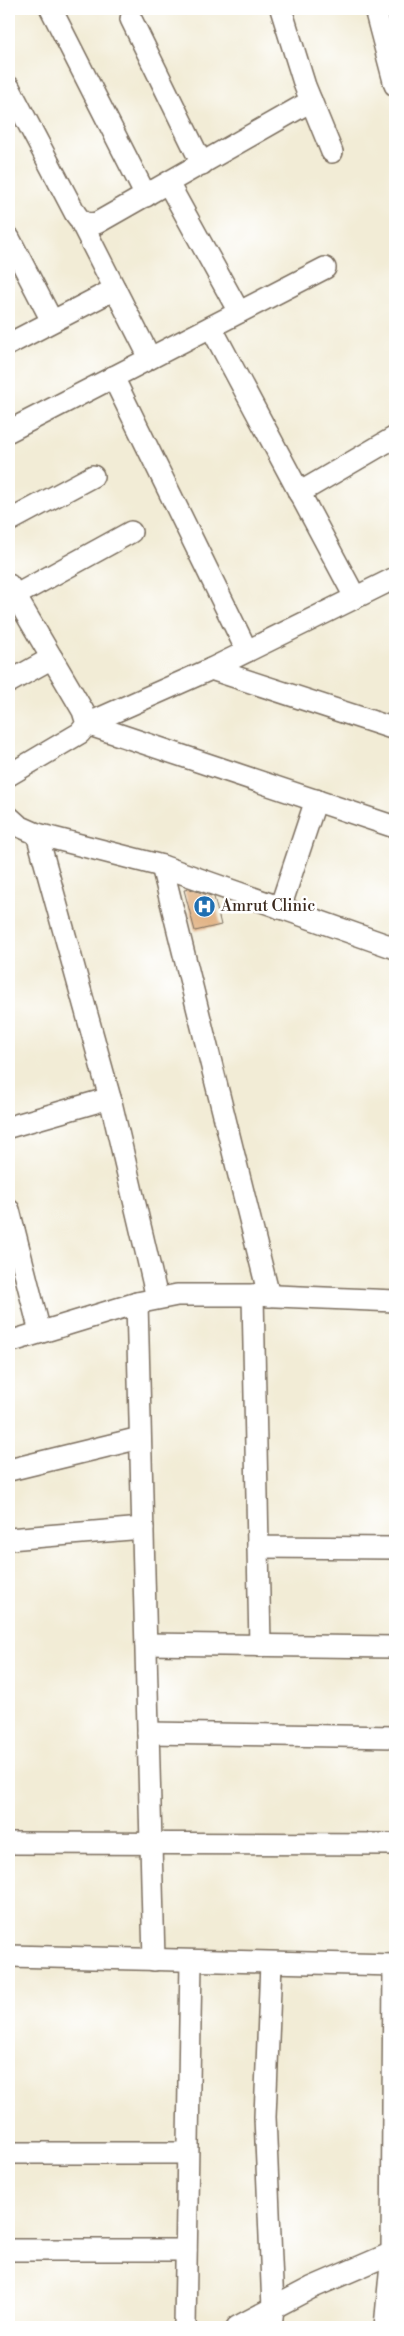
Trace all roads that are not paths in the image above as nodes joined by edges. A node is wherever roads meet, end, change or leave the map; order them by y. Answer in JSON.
{"nodes":[{"id":1,"x":51,"y":9,"type":"edge"},
{"id":2,"x":281,"y":9,"type":"edge"},
{"id":3,"x":374,"y":9,"type":"edge"},
{"id":4,"x":131,"y":19,"type":"dead end"},
{"id":5,"x":395,"y":85,"type":"edge"},
{"id":6,"x":9,"y":87,"type":"edge"},
{"id":7,"x":311,"y":102,"type":"junction"},
{"id":8,"x":332,"y":152,"type":"dead end"},
{"id":9,"x":202,"y":164,"type":"junction"},
{"id":10,"x":168,"y":183,"type":"junction"},
{"id":11,"x":146,"y":196,"type":"junction"},
{"id":12,"x":81,"y":222,"type":"junction"},
{"id":13,"x":9,"y":238,"type":"edge"},
{"id":14,"x":325,"y":268,"type":"dead end"},
{"id":15,"x":115,"y":289,"type":"junction"},
{"id":16,"x":239,"y":312,"type":"junction"},
{"id":17,"x":52,"y":322,"type":"junction"},
{"id":18,"x":211,"y":327,"type":"junction"},
{"id":19,"x":9,"y":344,"type":"edge"},
{"id":20,"x":150,"y":358,"type":"junction"},
{"id":21,"x":113,"y":377,"type":"junction"},
{"id":22,"x":9,"y":431,"type":"edge"},
{"id":23,"x":395,"y":437,"type":"edge"},
{"id":24,"x":93,"y":476,"type":"dead end"},
{"id":25,"x":300,"y":493,"type":"junction"},
{"id":26,"x":9,"y":521,"type":"edge"},
{"id":27,"x":131,"y":532,"type":"dead end"},
{"id":28,"x":395,"y":578,"type":"edge"},
{"id":29,"x":11,"y":593,"type":"edge"},
{"id":30,"x":355,"y":597,"type":"junction"},
{"id":31,"x":247,"y":651,"type":"junction"},
{"id":32,"x":52,"y":658,"type":"junction"},
{"id":33,"x":211,"y":669,"type":"junction"},
{"id":34,"x":9,"y":682,"type":"edge"},
{"id":35,"x":87,"y":724,"type":"junction"},
{"id":36,"x":395,"y":729,"type":"edge"},
{"id":37,"x":9,"y":775,"type":"edge"},
{"id":38,"x":316,"y":800,"type":"junction"},
{"id":39,"x":9,"y":817,"type":"edge"},
{"id":40,"x":395,"y":827,"type":"edge"},
{"id":41,"x":37,"y":834,"type":"junction"},
{"id":42,"x":162,"y":866,"type":"junction"},
{"id":43,"x":280,"y":908,"type":"junction"},
{"id":44,"x":395,"y":948,"type":"edge"},
{"id":45,"x":110,"y":1098,"type":"junction"},
{"id":46,"x":9,"y":1127,"type":"edge"},
{"id":47,"x":9,"y":1210,"type":"edge"},
{"id":48,"x":261,"y":1295,"type":"junction"},
{"id":49,"x":147,"y":1301,"type":"junction"},
{"id":50,"x":395,"y":1301,"type":"edge"},
{"id":51,"x":40,"y":1332,"type":"junction"},
{"id":52,"x":9,"y":1342,"type":"edge"},
{"id":53,"x":140,"y":1438,"type":"junction"},
{"id":54,"x":9,"y":1470,"type":"edge"},
{"id":55,"x":143,"y":1528,"type":"junction"},
{"id":56,"x":9,"y":1539,"type":"edge"},
{"id":57,"x":258,"y":1547,"type":"junction"},
{"id":58,"x":395,"y":1548,"type":"edge"},
{"id":59,"x":146,"y":1644,"type":"junction"},
{"id":60,"x":260,"y":1646,"type":"junction"},
{"id":61,"x":395,"y":1647,"type":"edge"},
{"id":62,"x":148,"y":1734,"type":"junction"},
{"id":63,"x":395,"y":1737,"type":"edge"},
{"id":64,"x":151,"y":1842,"type":"junction"},
{"id":65,"x":9,"y":1843,"type":"edge"},
{"id":66,"x":395,"y":1844,"type":"edge"},
{"id":67,"x":9,"y":1956,"type":"edge"},
{"id":68,"x":154,"y":1960,"type":"junction"},
{"id":69,"x":190,"y":1961,"type":"junction"},
{"id":70,"x":271,"y":1964,"type":"junction"},
{"id":71,"x":394,"y":1965,"type":"edge"},
{"id":72,"x":9,"y":2153,"type":"edge"},
{"id":73,"x":188,"y":2153,"type":"junction"},
{"id":74,"x":9,"y":2250,"type":"edge"},
{"id":75,"x":186,"y":2250,"type":"junction"},
{"id":76,"x":392,"y":2253,"type":"junction"},
{"id":77,"x":272,"y":2318,"type":"edge"},
{"id":78,"x":389,"y":2323,"type":"edge"},
{"id":79,"x":185,"y":2327,"type":"edge"},
{"id":80,"x":237,"y":2327,"type":"edge"}],
"edges":[{"from":1,"to":11,"type":"street"},
{"from":2,"to":7,"type":"street"},
{"from":3,"to":5,"type":"street"},
{"from":4,"to":9,"type":"street"},
{"from":6,"to":12,"type":"street"},
{"from":7,"to":8,"type":"street"},
{"from":7,"to":9,"type":"street"},
{"from":9,"to":10,"type":"street"},
{"from":10,"to":11,"type":"street"},
{"from":10,"to":16,"type":"street"},
{"from":11,"to":12,"type":"street"},
{"from":12,"to":15,"type":"street"},
{"from":13,"to":17,"type":"street"},
{"from":14,"to":16,"type":"street"},
{"from":15,"to":17,"type":"street"},
{"from":15,"to":20,"type":"street"},
{"from":16,"to":18,"type":"street"},
{"from":17,"to":19,"type":"street"},
{"from":18,"to":20,"type":"street"},
{"from":18,"to":25,"type":"street"},
{"from":20,"to":21,"type":"street"},
{"from":21,"to":22,"type":"street"},
{"from":21,"to":31,"type":"street"},
{"from":23,"to":25,"type":"street"},
{"from":24,"to":26,"type":"street"},
{"from":25,"to":30,"type":"street"},
{"from":27,"to":29,"type":"street"},
{"from":28,"to":30,"type":"street"},
{"from":29,"to":32,"type":"street"},
{"from":30,"to":31,"type":"street"},
{"from":31,"to":33,"type":"street"},
{"from":32,"to":34,"type":"street"},
{"from":32,"to":35,"type":"street"},
{"from":33,"to":35,"type":"street"},
{"from":33,"to":36,"type":"street"},
{"from":35,"to":37,"type":"street"},
{"from":35,"to":38,"type":"street"},
{"from":38,"to":40,"type":"street"},
{"from":38,"to":43,"type":"street"},
{"from":39,"to":41,"type":"street"},
{"from":41,"to":42,"type":"street"},
{"from":41,"to":45,"type":"street"},
{"from":42,"to":43,"type":"street"},
{"from":42,"to":48,"type":"street"},
{"from":43,"to":44,"type":"street"},
{"from":45,"to":46,"type":"street"},
{"from":45,"to":49,"type":"street"},
{"from":47,"to":51,"type":"street"},
{"from":48,"to":49,"type":"street"},
{"from":48,"to":50,"type":"street"},
{"from":48,"to":57,"type":"street"},
{"from":49,"to":51,"type":"street"},
{"from":49,"to":53,"type":"street"},
{"from":51,"to":52,"type":"street"},
{"from":53,"to":54,"type":"street"},
{"from":53,"to":55,"type":"street"},
{"from":55,"to":56,"type":"street"},
{"from":55,"to":59,"type":"street"},
{"from":57,"to":58,"type":"street"},
{"from":57,"to":60,"type":"street"},
{"from":59,"to":60,"type":"street"},
{"from":59,"to":62,"type":"street"},
{"from":60,"to":61,"type":"street"},
{"from":62,"to":63,"type":"street"},
{"from":62,"to":64,"type":"street"},
{"from":64,"to":65,"type":"street"},
{"from":64,"to":66,"type":"street"},
{"from":64,"to":68,"type":"street"},
{"from":67,"to":68,"type":"street"},
{"from":68,"to":69,"type":"street"},
{"from":69,"to":70,"type":"street"},
{"from":69,"to":73,"type":"street"},
{"from":70,"to":71,"type":"street"},
{"from":70,"to":77,"type":"street"},
{"from":71,"to":76,"type":"street"},
{"from":72,"to":73,"type":"street"},
{"from":73,"to":75,"type":"street"},
{"from":74,"to":75,"type":"street"},
{"from":75,"to":79,"type":"street"},
{"from":76,"to":77,"type":"street"},
{"from":76,"to":78,"type":"street"},
{"from":77,"to":80,"type":"street"}]}
